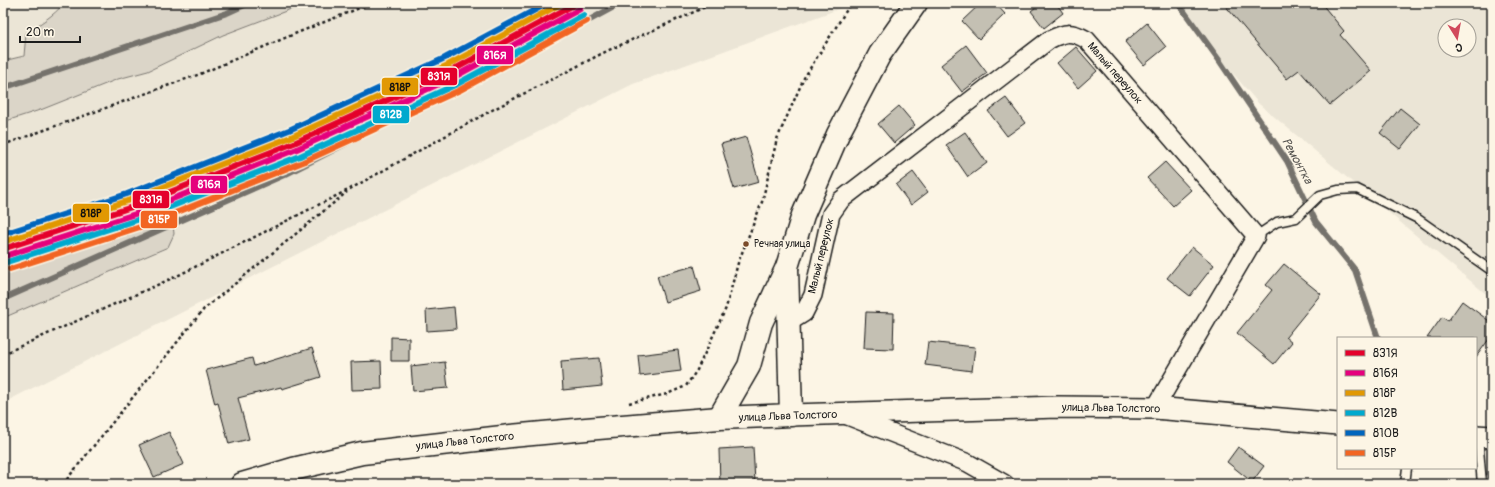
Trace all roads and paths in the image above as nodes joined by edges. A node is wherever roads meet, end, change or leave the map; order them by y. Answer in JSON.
{"nodes":[{"id":1,"x":372,"y":3,"type":"edge"},
{"id":2,"x":714,"y":3,"type":"edge"},
{"id":3,"x":851,"y":3,"type":"edge"},
{"id":4,"x":916,"y":3,"type":"edge"},
{"id":5,"x":3,"y":145,"type":"edge"},
{"id":6,"x":350,"y":189,"type":"junction"},
{"id":7,"x":1256,"y":236,"type":"junction"},
{"id":8,"x":787,"y":267,"type":"junction"},
{"id":9,"x":1492,"y":271,"type":"edge"},
{"id":10,"x":788,"y":323,"type":"junction"},
{"id":11,"x":3,"y":354,"type":"edge"},
{"id":12,"x":627,"y":403,"type":"dead end"},
{"id":13,"x":1156,"y":408,"type":"junction"},
{"id":14,"x":843,"y":414,"type":"junction"},
{"id":15,"x":791,"y":415,"type":"junction"},
{"id":16,"x":719,"y":418,"type":"junction"},
{"id":17,"x":1337,"y":424,"type":"edge"},
{"id":18,"x":1482,"y":436,"type":"edge"},
{"id":19,"x":1407,"y":469,"type":"edge"},
{"id":20,"x":63,"y":484,"type":"edge"},
{"id":21,"x":242,"y":484,"type":"edge"},
{"id":22,"x":1005,"y":484,"type":"edge"},
{"id":23,"x":1405,"y":484,"type":"edge"},
{"id":24,"x":1482,"y":484,"type":"edge"}],
"edges":[{"from":1,"to":5,"type":"path"},
{"from":2,"to":6,"type":"path"},
{"from":3,"to":12,"type":"path"},
{"from":4,"to":8,"type":"main road"},
{"from":6,"to":11,"type":"path"},
{"from":6,"to":20,"type":"path"},
{"from":7,"to":9,"type":"lane"},
{"from":7,"to":10,"type":"street","name":"Малый переулок"},
{"from":7,"to":13,"type":"street"},
{"from":8,"to":10,"type":"main road"},
{"from":8,"to":16,"type":"main road"},
{"from":10,"to":15,"type":"main road"},
{"from":13,"to":14,"type":"street","name":"улица Льва Толстого"},
{"from":13,"to":17,"type":"street","name":"улица Льва Толстого"},
{"from":14,"to":15,"type":"street","name":"улица Льва Толстого"},
{"from":14,"to":22,"type":"street"},
{"from":15,"to":16,"type":"main road","name":"улица Льва Толстого"},
{"from":16,"to":21,"type":"main road","name":"улица Льва Толстого"},
{"from":18,"to":24,"type":"lane"},
{"from":19,"to":23,"type":"lane"}]}
